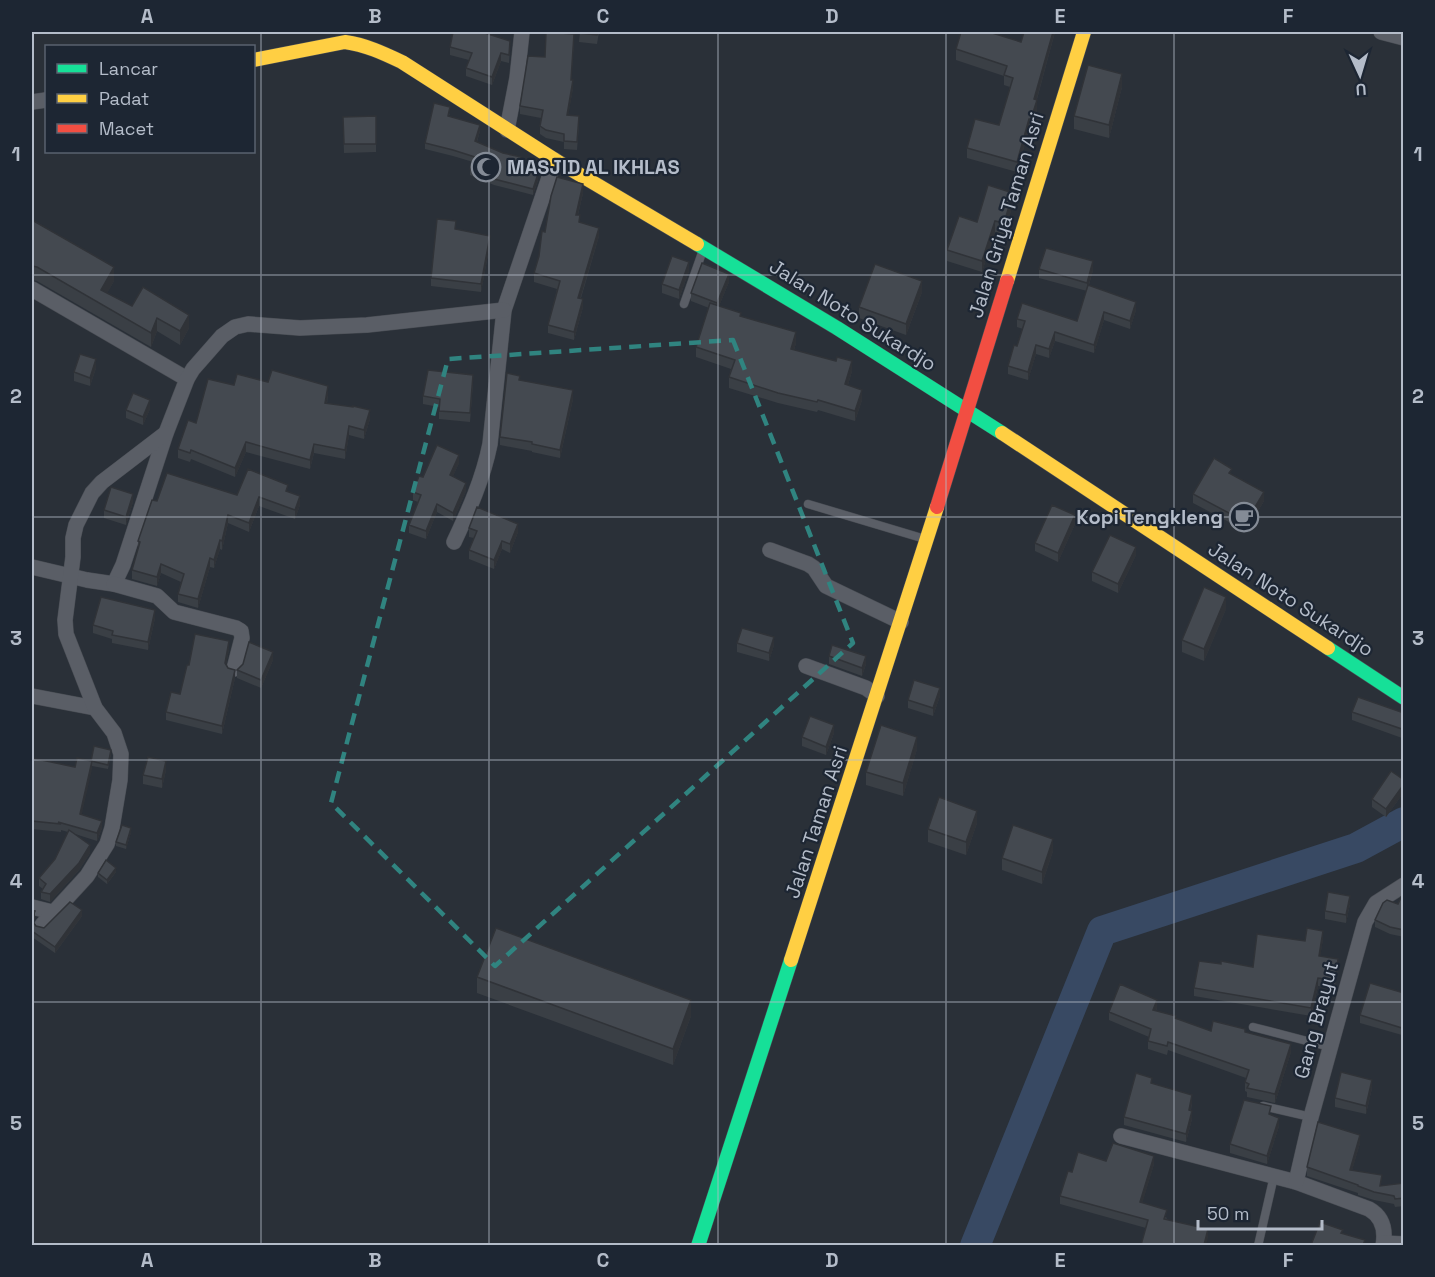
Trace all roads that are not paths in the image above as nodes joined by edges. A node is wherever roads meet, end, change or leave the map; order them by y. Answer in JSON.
{"nodes":[{"id":1,"x":522,"y":32,"type":"edge"},
{"id":2,"x":1084,"y":32,"type":"edge"},
{"id":3,"x":1381,"y":32,"type":"edge"},
{"id":4,"x":1404,"y":38,"type":"edge"},
{"id":5,"x":255,"y":60,"type":"edge"},
{"id":6,"x":507,"y":130,"type":"junction"},
{"id":7,"x":555,"y":160,"type":"junction"},
{"id":8,"x":704,"y":249,"type":"junction"},
{"id":9,"x":32,"y":289,"type":"edge"},
{"id":10,"x":684,"y":303,"type":"dead end"},
{"id":11,"x":504,"y":310,"type":"junction"},
{"id":12,"x":187,"y":379,"type":"junction"},
{"id":13,"x":966,"y":410,"type":"junction"},
{"id":14,"x":166,"y":433,"type":"junction"},
{"id":15,"x":808,"y":504,"type":"dead end"},
{"id":16,"x":926,"y":540,"type":"junction"},
{"id":17,"x":454,"y":542,"type":"dead end"},
{"id":18,"x":771,"y":550,"type":"dead end"},
{"id":19,"x":32,"y":567,"type":"edge"},
{"id":20,"x":70,"y":576,"type":"junction"},
{"id":21,"x":114,"y":584,"type":"junction"},
{"id":22,"x":901,"y":622,"type":"junction"},
{"id":23,"x":806,"y":666,"type":"dead end"},
{"id":24,"x":234,"y":669,"type":"edge"},
{"id":25,"x":32,"y":696,"type":"edge"},
{"id":26,"x":877,"y":696,"type":"junction"},
{"id":27,"x":1404,"y":698,"type":"edge"},
{"id":28,"x":94,"y":708,"type":"junction"},
{"id":29,"x":1404,"y":885,"type":"edge"},
{"id":30,"x":32,"y":907,"type":"edge"},
{"id":31,"x":52,"y":912,"type":"junction"},
{"id":32,"x":42,"y":925,"type":"edge"},
{"id":33,"x":1253,"y":1027,"type":"dead end"},
{"id":34,"x":1330,"y":1047,"type":"junction"},
{"id":35,"x":1259,"y":1105,"type":"edge"},
{"id":36,"x":1311,"y":1117,"type":"junction"},
{"id":37,"x":1121,"y":1136,"type":"dead end"},
{"id":38,"x":1274,"y":1176,"type":"junction"},
{"id":39,"x":1296,"y":1182,"type":"junction"},
{"id":40,"x":1383,"y":1244,"type":"edge"},
{"id":41,"x":1404,"y":1244,"type":"edge"},
{"id":42,"x":698,"y":1245,"type":"edge"},
{"id":43,"x":1258,"y":1245,"type":"edge"}],
"edges":[{"from":1,"to":6,"type":"street"},
{"from":2,"to":13,"type":"street","name":"Jalan Griya Taman Asri"},
{"from":3,"to":4,"type":"street"},
{"from":5,"to":6,"type":"street","name":"Jalan Noto Sukardjo"},
{"from":6,"to":7,"type":"street","name":"Jalan Noto Sukardjo"},
{"from":7,"to":8,"type":"street","name":"Jalan Noto Sukardjo"},
{"from":7,"to":11,"type":"street"},
{"from":8,"to":10,"type":"lane"},
{"from":8,"to":13,"type":"street","name":"Jalan Noto Sukardjo"},
{"from":9,"to":12,"type":"street"},
{"from":11,"to":12,"type":"street"},
{"from":11,"to":17,"type":"street"},
{"from":12,"to":14,"type":"street"},
{"from":13,"to":16,"type":"street","name":"Jalan Taman Asri"},
{"from":13,"to":27,"type":"street","name":"Jalan Noto Sukardjo"},
{"from":14,"to":20,"type":"street"},
{"from":14,"to":21,"type":"street"},
{"from":15,"to":16,"type":"lane"},
{"from":16,"to":22,"type":"street","name":"Jalan Taman Asri"},
{"from":18,"to":22,"type":"street"},
{"from":19,"to":20,"type":"street"},
{"from":20,"to":21,"type":"street"},
{"from":20,"to":28,"type":"street"},
{"from":21,"to":24,"type":"street"},
{"from":22,"to":26,"type":"street","name":"Jalan Taman Asri"},
{"from":23,"to":26,"type":"street"},
{"from":25,"to":28,"type":"street"},
{"from":26,"to":42,"type":"street","name":"Jalan Taman Asri"},
{"from":28,"to":31,"type":"street"},
{"from":29,"to":34,"type":"street","name":"Gang Brayut"},
{"from":30,"to":31,"type":"street"},
{"from":31,"to":32,"type":"street"},
{"from":33,"to":34,"type":"lane"},
{"from":34,"to":36,"type":"street","name":"Gang Brayut"},
{"from":35,"to":36,"type":"lane"},
{"from":36,"to":39,"type":"street","name":"Gang Brayut"},
{"from":37,"to":38,"type":"street"},
{"from":38,"to":39,"type":"street"},
{"from":38,"to":43,"type":"lane"},
{"from":39,"to":40,"type":"street"},
{"from":40,"to":41,"type":"street"}]}
